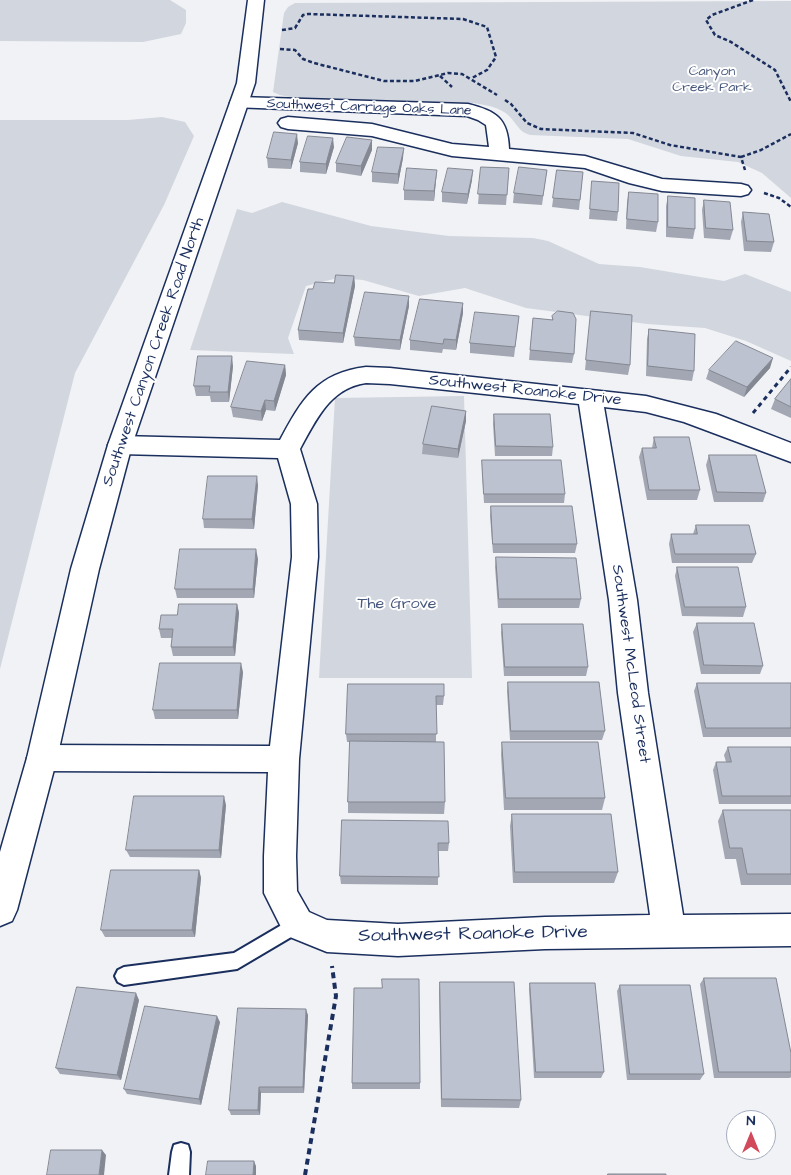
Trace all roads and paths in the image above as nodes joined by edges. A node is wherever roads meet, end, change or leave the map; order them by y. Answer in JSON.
{"nodes":[{"id":1,"x":256,"y":0,"type":"edge"},
{"id":2,"x":753,"y":0,"type":"edge"},
{"id":3,"x":282,"y":30,"type":"dead end"},
{"id":4,"x":280,"y":49,"type":"dead end"},
{"id":5,"x":472,"y":78,"type":"junction"},
{"id":6,"x":791,"y":102,"type":"edge"},
{"id":7,"x":239,"y":103,"type":"junction"},
{"id":8,"x":288,"y":123,"type":"dead end"},
{"id":9,"x":791,"y":134,"type":"edge"},
{"id":10,"x":499,"y":153,"type":"junction"},
{"id":11,"x":740,"y":158,"type":"junction"},
{"id":12,"x":744,"y":183,"type":"joint"},
{"id":13,"x":791,"y":367,"type":"edge"},
{"id":14,"x":590,"y":397,"type":"junction"},
{"id":15,"x":738,"y":431,"type":"junction"},
{"id":16,"x":120,"y":445,"type":"junction"},
{"id":17,"x":288,"y":450,"type":"junction"},
{"id":18,"x":791,"y":453,"type":"edge"},
{"id":19,"x":42,"y":758,"type":"junction"},
{"id":20,"x":284,"y":759,"type":"junction"},
{"id":21,"x":0,"y":910,"type":"edge"},
{"id":22,"x":312,"y":930,"type":"junction"},
{"id":23,"x":791,"y":930,"type":"edge"},
{"id":24,"x":669,"y":931,"type":"junction"},
{"id":25,"x":124,"y":976,"type":"dead end"},
{"id":26,"x":181,"y":1152,"type":"dead end"},
{"id":27,"x":179,"y":1175,"type":"edge"},
{"id":28,"x":306,"y":1175,"type":"edge"}],
"edges":[{"from":1,"to":7,"type":"street","name":"Southwest Canyon Creek Road North"},
{"from":2,"to":6,"type":"path"},
{"from":3,"to":5,"type":"path"},
{"from":4,"to":5,"type":"path"},
{"from":5,"to":11,"type":"path"},
{"from":7,"to":10,"type":"street","name":"Southwest Carriage Oaks Lane"},
{"from":7,"to":16,"type":"street","name":"Southwest Canyon Creek Road North"},
{"from":8,"to":10,"type":"street","name":"Southwest Carriage Oaks Lane"},
{"from":9,"to":11,"type":"path"},
{"from":10,"to":12,"type":"street","name":"Southwest Carriage Oaks Lane"},
{"from":11,"to":12,"type":"path"},
{"from":13,"to":15,"type":"path"},
{"from":14,"to":15,"type":"street","name":"Southwest Roanoke Drive"},
{"from":14,"to":17,"type":"street","name":"Southwest Roanoke Drive"},
{"from":14,"to":24,"type":"street","name":"Southwest McLeod Street"},
{"from":15,"to":18,"type":"street","name":"Southwest Roanoke Drive"},
{"from":16,"to":17,"type":"street"},
{"from":16,"to":19,"type":"street","name":"Southwest Canyon Creek Road North"},
{"from":17,"to":20,"type":"street"},
{"from":19,"to":20,"type":"street"},
{"from":19,"to":21,"type":"street","name":"Southwest Canyon Creek Road North"},
{"from":20,"to":22,"type":"street"},
{"from":22,"to":24,"type":"street","name":"Southwest Roanoke Drive"},
{"from":22,"to":25,"type":"lane"},
{"from":22,"to":28,"type":"path"},
{"from":23,"to":24,"type":"street","name":"Southwest Roanoke Drive"},
{"from":26,"to":27,"type":"lane"}]}
